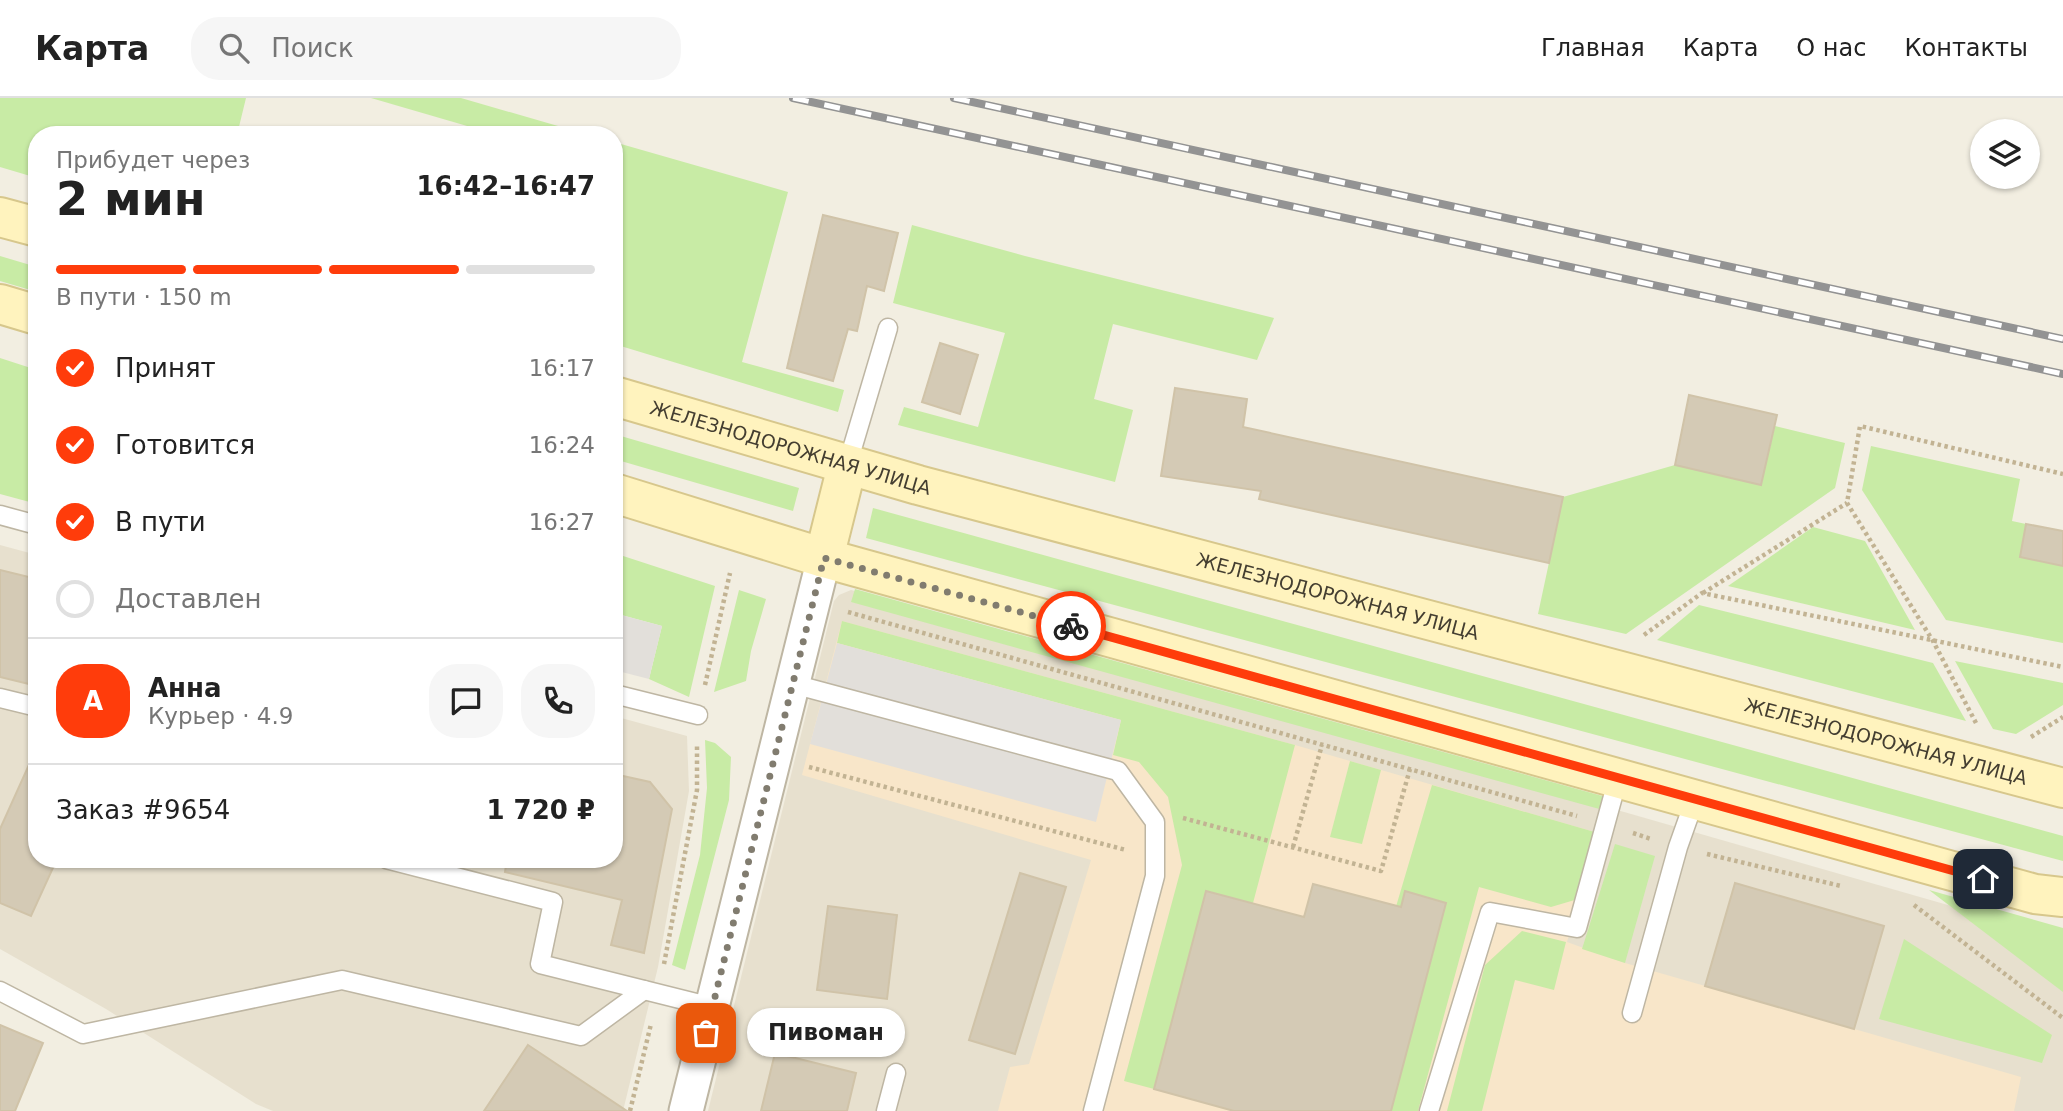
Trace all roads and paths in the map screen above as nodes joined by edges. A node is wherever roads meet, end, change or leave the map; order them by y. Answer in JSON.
{"nodes":[{"id":1,"x":0,"y":217,"type":"edge"},
{"id":2,"x":28,"y":225,"type":"edge"},
{"id":3,"x":0,"y":304,"type":"edge"},
{"id":4,"x":28,"y":312,"type":"edge"},
{"id":5,"x":888,"y":328,"type":"dead end"},
{"id":6,"x":623,"y":399,"type":"edge"},
{"id":7,"x":847,"y":466,"type":"junction"},
{"id":8,"x":2063,"y":474,"type":"edge"},
{"id":9,"x":623,"y":496,"type":"edge"},
{"id":10,"x":1847,"y":503,"type":"junction"},
{"id":11,"x":0,"y":515,"type":"edge"},
{"id":12,"x":28,"y":523,"type":"edge"},
{"id":13,"x":824,"y":558,"type":"junction"},
{"id":14,"x":742,"y":577,"type":"dead end"},
{"id":15,"x":1702,"y":593,"type":"junction"},
{"id":16,"x":813,"y":601,"type":"junction"},
{"id":17,"x":1638,"y":639,"type":"dead end"},
{"id":18,"x":1933,"y":641,"type":"junction"},
{"id":19,"x":2063,"y":667,"type":"edge"},
{"id":20,"x":793,"y":684,"type":"junction"},
{"id":21,"x":623,"y":696,"type":"edge"},
{"id":22,"x":0,"y":698,"type":"edge"},
{"id":23,"x":28,"y":705,"type":"edge"},
{"id":24,"x":698,"y":715,"type":"junction"},
{"id":25,"x":2063,"y":717,"type":"edge"},
{"id":26,"x":1978,"y":726,"type":"dead end"},
{"id":27,"x":2023,"y":742,"type":"dead end"},
{"id":28,"x":1322,"y":745,"type":"junction"},
{"id":29,"x":805,"y":766,"type":"dead end"},
{"id":30,"x":1410,"y":769,"type":"junction"},
{"id":31,"x":1618,"y":778,"type":"junction"},
{"id":32,"x":2063,"y":788,"type":"edge"},
{"id":33,"x":1695,"y":799,"type":"junction"},
{"id":34,"x":1144,"y":807,"type":"junction"},
{"id":35,"x":1605,"y":825,"type":"junction"},
{"id":36,"x":1293,"y":847,"type":"junction"},
{"id":37,"x":1678,"y":847,"type":"junction"},
{"id":38,"x":1156,"y":858,"type":"junction"},
{"id":39,"x":421,"y":868,"type":"edge"},
{"id":40,"x":1847,"y":887,"type":"dead end"},
{"id":41,"x":2063,"y":897,"type":"edge"},
{"id":42,"x":1908,"y":901,"type":"dead end"},
{"id":43,"x":0,"y":991,"type":"edge"},
{"id":44,"x":651,"y":992,"type":"junction"},
{"id":45,"x":712,"y":1007,"type":"junction"},
{"id":46,"x":1632,"y":1013,"type":"dead end"},
{"id":47,"x":2063,"y":1018,"type":"edge"},
{"id":48,"x":896,"y":1073,"type":"dead end"},
{"id":49,"x":630,"y":1111,"type":"edge"},
{"id":50,"x":687,"y":1111,"type":"edge"},
{"id":51,"x":886,"y":1111,"type":"edge"},
{"id":52,"x":1094,"y":1111,"type":"edge"},
{"id":53,"x":1429,"y":1111,"type":"edge"}],
"edges":[{"from":1,"to":2,"type":"main road"},
{"from":3,"to":4,"type":"main road"},
{"from":5,"to":7,"type":"lane"},
{"from":6,"to":7,"type":"main road","name":"ЖЕЛЕЗНОДОРОЖНАЯ УЛИЦА"},
{"from":7,"to":13,"type":"main road"},
{"from":7,"to":32,"type":"main road","name":"ЖЕЛЕЗНОДОРОЖНАЯ УЛИЦА"},
{"from":8,"to":10,"type":"path"},
{"from":9,"to":13,"type":"main road"},
{"from":10,"to":15,"type":"path"},
{"from":10,"to":18,"type":"path"},
{"from":11,"to":12,"type":"lane"},
{"from":13,"to":16,"type":"street"},
{"from":13,"to":31,"type":"main road"},
{"from":14,"to":24,"type":"path"},
{"from":15,"to":17,"type":"path"},
{"from":15,"to":18,"type":"path"},
{"from":16,"to":20,"type":"street"},
{"from":16,"to":28,"type":"path"},
{"from":18,"to":19,"type":"path"},
{"from":18,"to":26,"type":"path"},
{"from":20,"to":34,"type":"lane"},
{"from":20,"to":45,"type":"street"},
{"from":21,"to":24,"type":"lane"},
{"from":22,"to":23,"type":"lane"},
{"from":24,"to":44,"type":"path"},
{"from":25,"to":27,"type":"path"},
{"from":28,"to":30,"type":"path"},
{"from":28,"to":36,"type":"path"},
{"from":29,"to":38,"type":"path"},
{"from":30,"to":35,"type":"path"},
{"from":30,"to":36,"type":"path"},
{"from":31,"to":33,"type":"main road"},
{"from":31,"to":35,"type":"lane"},
{"from":33,"to":37,"type":"lane"},
{"from":33,"to":41,"type":"main road"},
{"from":34,"to":36,"type":"path"},
{"from":34,"to":38,"type":"lane"},
{"from":35,"to":37,"type":"path"},
{"from":35,"to":53,"type":"lane"},
{"from":37,"to":40,"type":"path"},
{"from":37,"to":46,"type":"lane"},
{"from":38,"to":52,"type":"lane"},
{"from":39,"to":44,"type":"lane"},
{"from":42,"to":47,"type":"path"},
{"from":43,"to":44,"type":"lane"},
{"from":44,"to":45,"type":"lane"},
{"from":44,"to":49,"type":"path"},
{"from":45,"to":50,"type":"street"},
{"from":48,"to":51,"type":"lane"}]}
